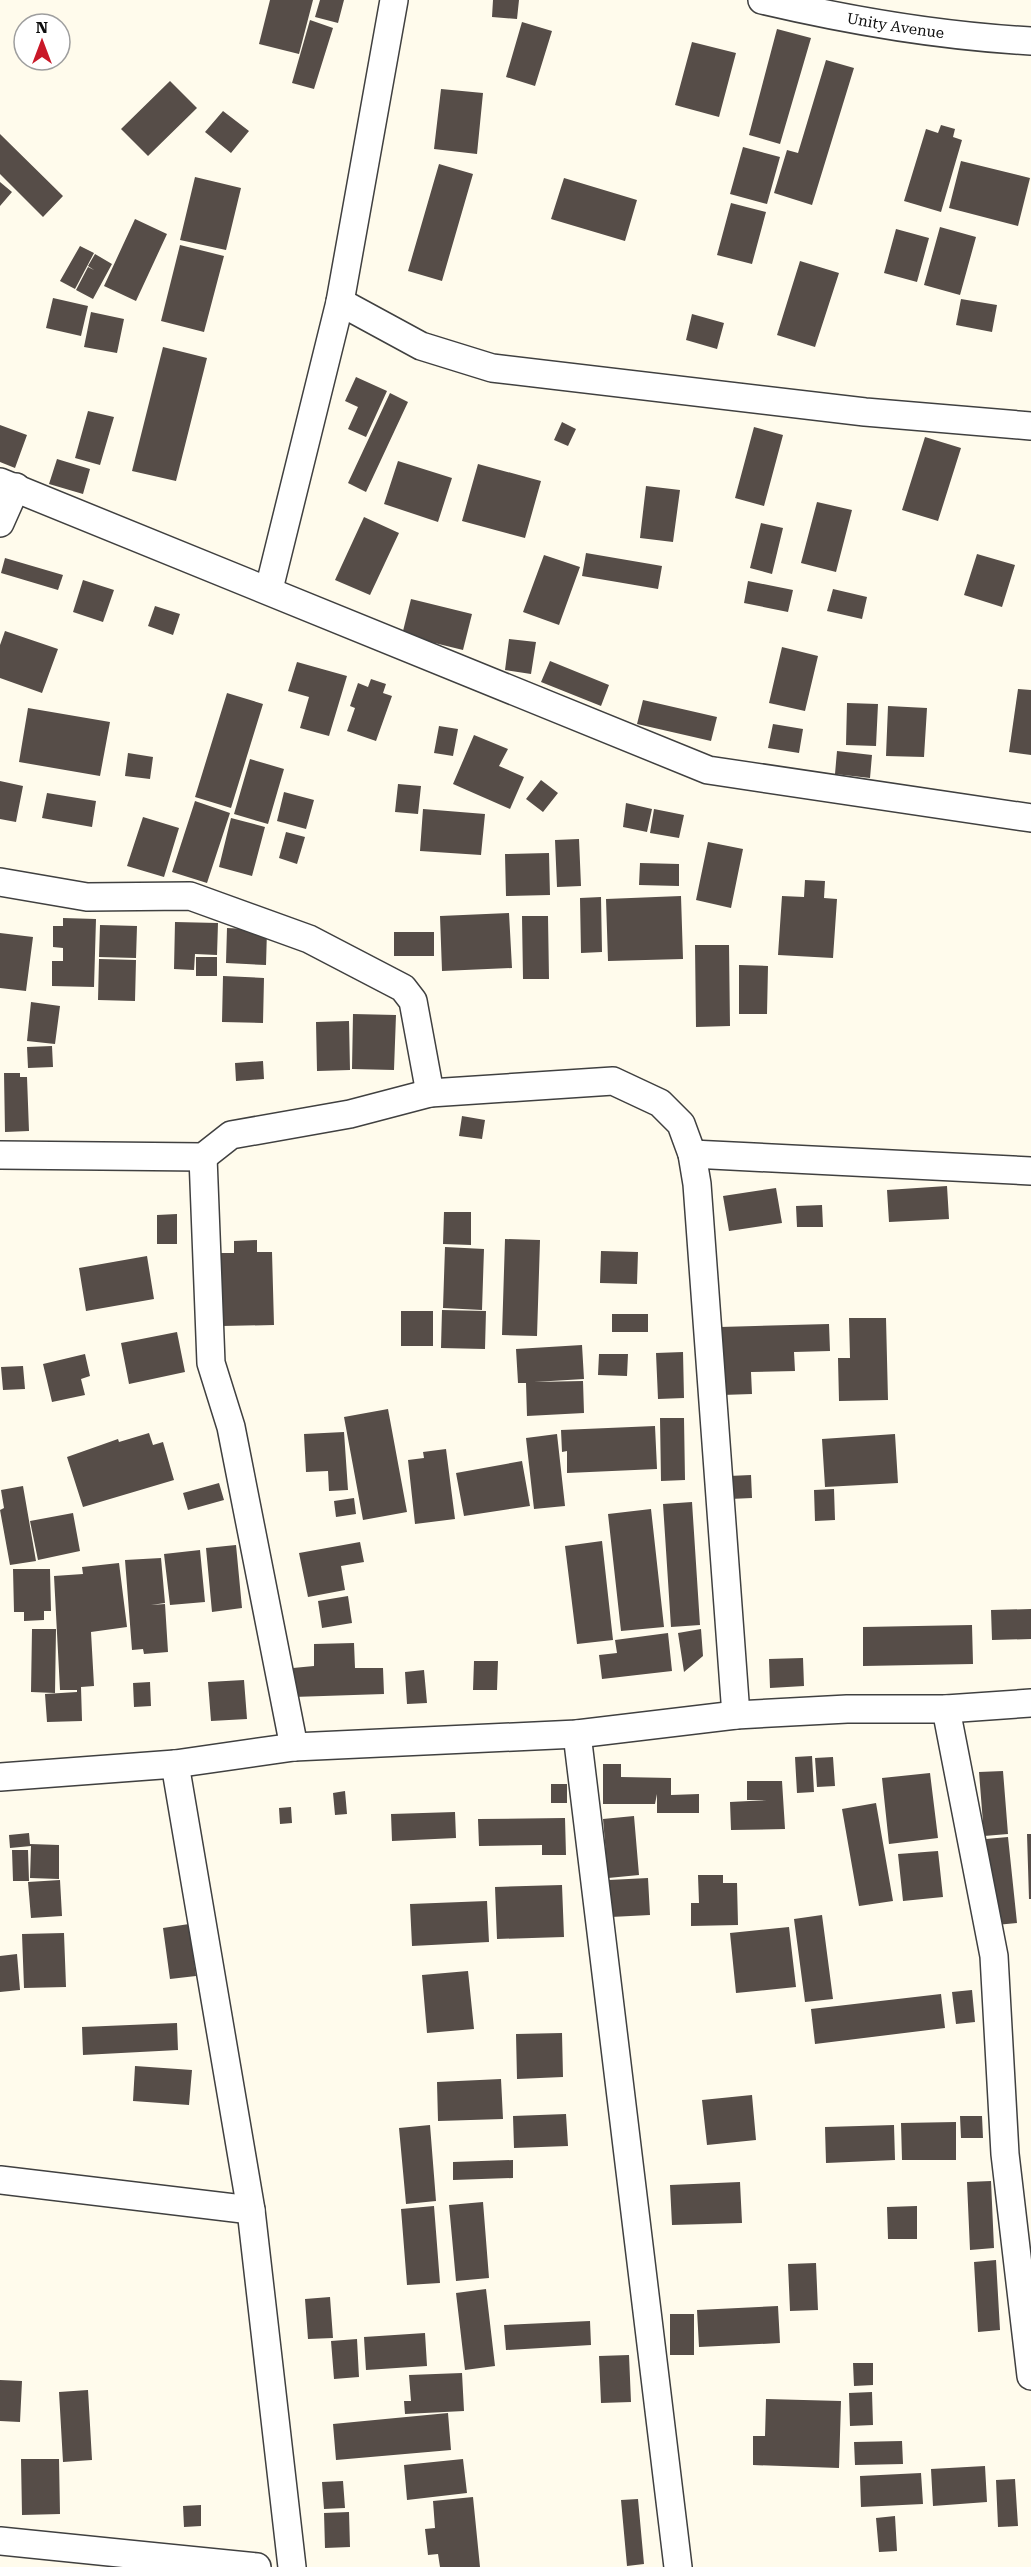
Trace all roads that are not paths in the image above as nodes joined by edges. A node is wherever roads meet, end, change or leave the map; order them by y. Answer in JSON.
{"nodes":[{"id":1,"x":394,"y":0,"type":"edge"},
{"id":2,"x":762,"y":0,"type":"edge"},
{"id":3,"x":1031,"y":41,"type":"edge"},
{"id":4,"x":340,"y":302,"type":"junction"},
{"id":5,"x":1031,"y":426,"type":"edge"},
{"id":6,"x":8,"y":484,"type":"edge"},
{"id":7,"x":0,"y":523,"type":"edge"},
{"id":8,"x":269,"y":589,"type":"junction"},
{"id":9,"x":1031,"y":818,"type":"edge"},
{"id":10,"x":0,"y":882,"type":"edge"},
{"id":11,"x":430,"y":1093,"type":"junction"},
{"id":12,"x":692,"y":1154,"type":"junction"},
{"id":13,"x":0,"y":1155,"type":"edge"},
{"id":14,"x":203,"y":1157,"type":"junction"},
{"id":15,"x":1031,"y":1171,"type":"edge"},
{"id":16,"x":1031,"y":1703,"type":"edge"},
{"id":17,"x":946,"y":1709,"type":"junction"},
{"id":18,"x":736,"y":1715,"type":"junction"},
{"id":19,"x":577,"y":1734,"type":"junction"},
{"id":20,"x":294,"y":1747,"type":"junction"},
{"id":21,"x":175,"y":1764,"type":"junction"},
{"id":22,"x":0,"y":1777,"type":"edge"},
{"id":23,"x":0,"y":2180,"type":"edge"},
{"id":24,"x":251,"y":2210,"type":"junction"},
{"id":25,"x":1031,"y":2376,"type":"edge"},
{"id":26,"x":0,"y":2541,"type":"edge"},
{"id":27,"x":257,"y":2567,"type":"edge"},
{"id":28,"x":292,"y":2567,"type":"edge"},
{"id":29,"x":678,"y":2567,"type":"edge"}],
"edges":[{"from":1,"to":4,"type":"street"},
{"from":2,"to":3,"type":"street","name":"Unity Avenue"},
{"from":4,"to":5,"type":"street"},
{"from":4,"to":8,"type":"street"},
{"from":6,"to":7,"type":"street"},
{"from":6,"to":8,"type":"street"},
{"from":8,"to":9,"type":"street"},
{"from":10,"to":11,"type":"street"},
{"from":11,"to":12,"type":"street"},
{"from":11,"to":14,"type":"street"},
{"from":12,"to":15,"type":"street"},
{"from":12,"to":18,"type":"street"},
{"from":13,"to":14,"type":"street"},
{"from":14,"to":20,"type":"street"},
{"from":16,"to":17,"type":"street"},
{"from":17,"to":18,"type":"street"},
{"from":17,"to":25,"type":"street"},
{"from":18,"to":19,"type":"street"},
{"from":19,"to":20,"type":"street"},
{"from":19,"to":29,"type":"street"},
{"from":20,"to":21,"type":"street"},
{"from":21,"to":22,"type":"street"},
{"from":21,"to":24,"type":"street"},
{"from":23,"to":24,"type":"street"},
{"from":24,"to":28,"type":"street"},
{"from":26,"to":27,"type":"street"}]}
